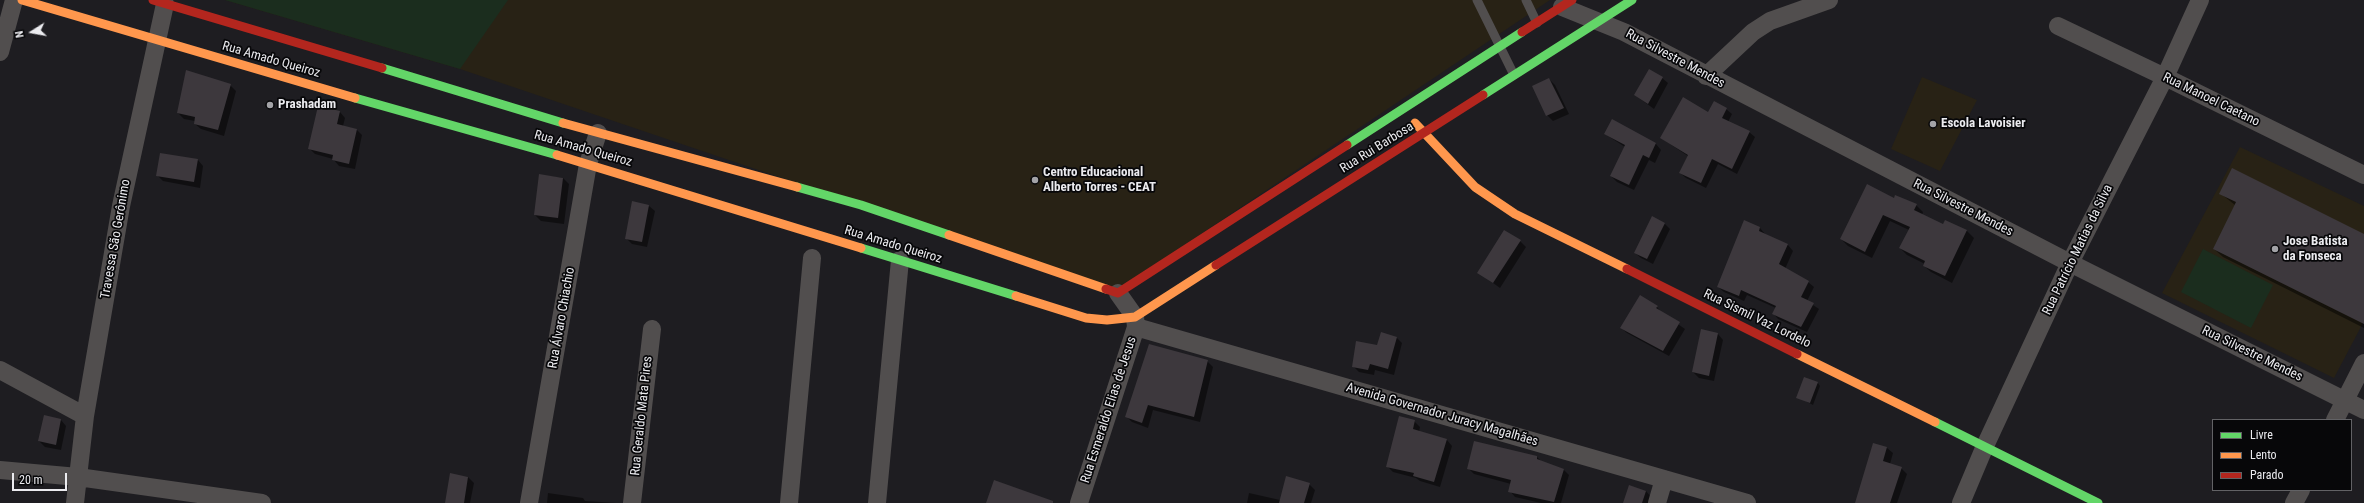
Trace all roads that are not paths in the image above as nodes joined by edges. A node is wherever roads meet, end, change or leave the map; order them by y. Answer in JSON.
{"nodes":[{"id":1,"x":14,"y":0,"type":"edge"},
{"id":2,"x":22,"y":0,"type":"edge"},
{"id":3,"x":1477,"y":0,"type":"edge"},
{"id":4,"x":1526,"y":0,"type":"edge"},
{"id":5,"x":1632,"y":0,"type":"edge"},
{"id":6,"x":1829,"y":0,"type":"edge"},
{"id":7,"x":2200,"y":0,"type":"edge"},
{"id":8,"x":159,"y":2,"type":"edge"},
{"id":9,"x":1567,"y":3,"type":"edge"},
{"id":10,"x":1600,"y":21,"type":"junction"},
{"id":11,"x":1537,"y":23,"type":"junction"},
{"id":12,"x":2058,"y":26,"type":"dead end"},
{"id":13,"x":157,"y":41,"type":"junction"},
{"id":14,"x":1499,"y":47,"type":"junction"},
{"id":15,"x":0,"y":52,"type":"edge"},
{"id":16,"x":1514,"y":75,"type":"junction"},
{"id":17,"x":1706,"y":76,"type":"junction"},
{"id":18,"x":2166,"y":77,"type":"junction"},
{"id":19,"x":1403,"y":109,"type":"junction"},
{"id":20,"x":598,"y":133,"type":"junction"},
{"id":21,"x":1423,"y":134,"type":"junction"},
{"id":22,"x":588,"y":164,"type":"junction"},
{"id":23,"x":2364,"y":175,"type":"edge"},
{"id":24,"x":812,"y":258,"type":"dead end"},
{"id":25,"x":900,"y":260,"type":"junction"},
{"id":26,"x":2070,"y":263,"type":"junction"},
{"id":27,"x":1118,"y":293,"type":"junction"},
{"id":28,"x":1136,"y":322,"type":"junction"},
{"id":29,"x":652,"y":329,"type":"dead end"},
{"id":30,"x":2364,"y":363,"type":"edge"},
{"id":31,"x":0,"y":370,"type":"edge"},
{"id":32,"x":2345,"y":400,"type":"junction"},
{"id":33,"x":2364,"y":410,"type":"edge"},
{"id":34,"x":86,"y":416,"type":"junction"},
{"id":35,"x":2336,"y":419,"type":"edge"},
{"id":36,"x":1985,"y":446,"type":"junction"},
{"id":37,"x":0,"y":470,"type":"edge"},
{"id":38,"x":78,"y":477,"type":"junction"},
{"id":39,"x":1664,"y":479,"type":"junction"},
{"id":40,"x":2300,"y":491,"type":"edge"},
{"id":41,"x":75,"y":503,"type":"edge"},
{"id":42,"x":262,"y":503,"type":"edge"},
{"id":43,"x":529,"y":503,"type":"edge"},
{"id":44,"x":632,"y":503,"type":"edge"},
{"id":45,"x":790,"y":503,"type":"edge"},
{"id":46,"x":877,"y":503,"type":"edge"},
{"id":47,"x":1079,"y":503,"type":"edge"},
{"id":48,"x":1656,"y":503,"type":"edge"},
{"id":49,"x":1747,"y":503,"type":"edge"},
{"id":50,"x":1961,"y":503,"type":"edge"},
{"id":51,"x":2098,"y":503,"type":"edge"},
{"id":52,"x":2294,"y":503,"type":"edge"}],
"edges":[{"from":1,"to":15,"type":"street"},
{"from":2,"to":13,"type":"street","name":"Rua Amado Queiroz"},
{"from":3,"to":14,"type":"lane"},
{"from":4,"to":11,"type":"lane"},
{"from":5,"to":10,"type":"street","name":"Rua Rui Barbosa"},
{"from":6,"to":17,"type":"street"},
{"from":7,"to":18,"type":"street","name":"Rua Patrício Matias da Silva"},
{"from":8,"to":13,"type":"street","name":"Travessa São Gerônimo"},
{"from":8,"to":20,"type":"street","name":"Rua Amado Queiroz"},
{"from":9,"to":10,"type":"street","name":"Rua Silvestre Mendes"},
{"from":9,"to":11,"type":"street","name":"Rua Rui Barbosa"},
{"from":10,"to":16,"type":"street","name":"Rua Rui Barbosa"},
{"from":10,"to":17,"type":"street","name":"Rua Silvestre Mendes"},
{"from":11,"to":14,"type":"street","name":"Rua Rui Barbosa"},
{"from":12,"to":18,"type":"street","name":"Rua Manoel Caetano"},
{"from":13,"to":22,"type":"street","name":"Rua Amado Queiroz"},
{"from":13,"to":34,"type":"street","name":"Travessa São Gerônimo"},
{"from":14,"to":16,"type":"lane"},
{"from":14,"to":19,"type":"street","name":"Rua Rui Barbosa"},
{"from":16,"to":21,"type":"street","name":"Rua Rui Barbosa"},
{"from":17,"to":26,"type":"street","name":"Rua Silvestre Mendes"},
{"from":18,"to":23,"type":"street","name":"Rua Manoel Caetano"},
{"from":18,"to":26,"type":"street","name":"Rua Patrício Matias da Silva"},
{"from":19,"to":21,"type":"street","name":"Rua Sismil Vaz Lordelo"},
{"from":19,"to":27,"type":"street","name":"Rua Rui Barbosa"},
{"from":20,"to":22,"type":"street","name":"Rua Álvaro Chiachio"},
{"from":20,"to":27,"type":"street","name":"Rua Amado Queiroz"},
{"from":21,"to":28,"type":"street","name":"Rua Rui Barbosa"},
{"from":21,"to":36,"type":"street","name":"Rua Sismil Vaz Lordelo"},
{"from":22,"to":25,"type":"street","name":"Rua Amado Queiroz"},
{"from":22,"to":43,"type":"street","name":"Rua Álvaro Chiachio"},
{"from":24,"to":45,"type":"street"},
{"from":25,"to":28,"type":"street","name":"Rua Amado Queiroz"},
{"from":25,"to":46,"type":"street"},
{"from":26,"to":32,"type":"street","name":"Rua Silvestre Mendes"},
{"from":26,"to":36,"type":"street","name":"Rua Patrício Matias da Silva"},
{"from":27,"to":28,"type":"street"},
{"from":28,"to":39,"type":"street","name":"Avenida Governador Juracy Magalhães"},
{"from":28,"to":47,"type":"street","name":"Rua Esmeraldo Elias de Jesus"},
{"from":29,"to":44,"type":"street","name":"Rua Geraldo Mata Pires"},
{"from":30,"to":32,"type":"street"},
{"from":31,"to":34,"type":"street"},
{"from":32,"to":33,"type":"street","name":"Rua Silvestre Mendes"},
{"from":32,"to":35,"type":"street"},
{"from":34,"to":38,"type":"street","name":"Travessa São Gerônimo"},
{"from":36,"to":50,"type":"street","name":"Rua Patrício Matias da Silva"},
{"from":36,"to":51,"type":"street","name":"Rua Sismil Vaz Lordelo"},
{"from":37,"to":38,"type":"street"},
{"from":38,"to":41,"type":"street","name":"Travessa São Gerônimo"},
{"from":38,"to":42,"type":"street"},
{"from":39,"to":48,"type":"street"},
{"from":39,"to":49,"type":"street","name":"Avenida Governador Juracy Magalhães"},
{"from":40,"to":52,"type":"street"}]}
